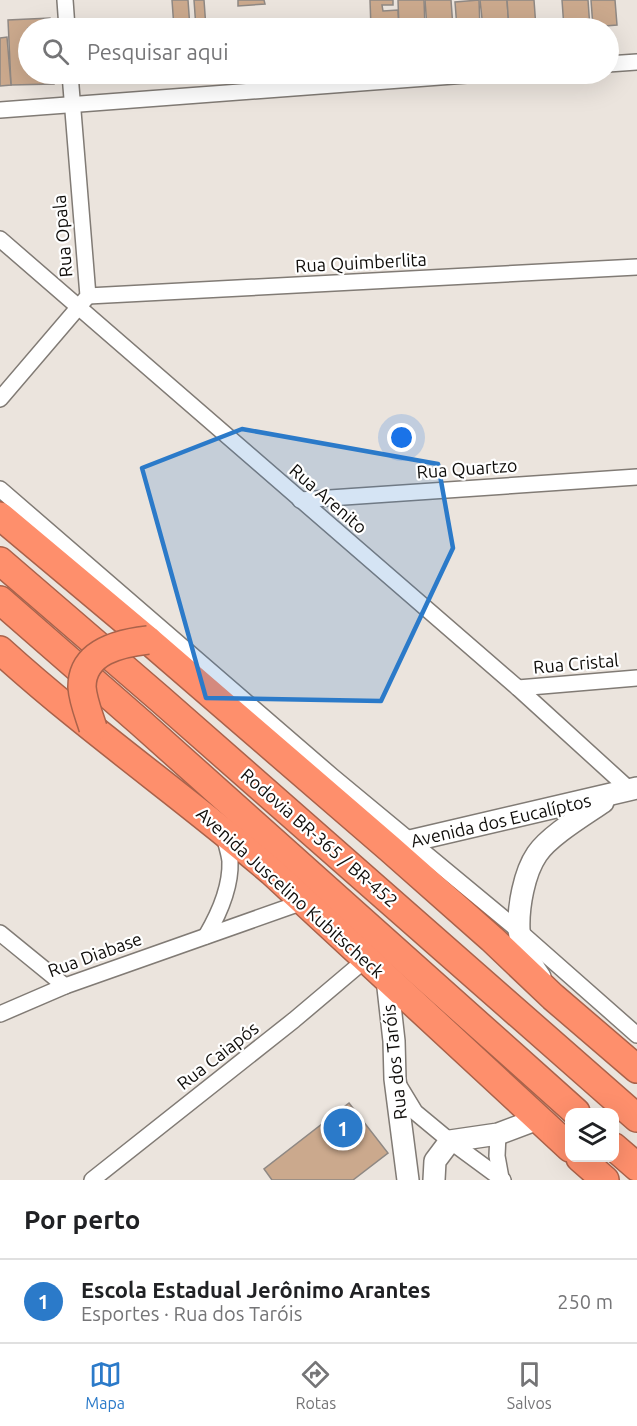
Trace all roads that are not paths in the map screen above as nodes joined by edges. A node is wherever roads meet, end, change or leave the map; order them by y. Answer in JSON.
{"nodes":[{"id":1,"x":65,"y":0,"type":"edge"},
{"id":2,"x":66,"y":18,"type":"edge"},
{"id":3,"x":637,"y":62,"type":"edge"},
{"id":4,"x":619,"y":63,"type":"edge"},
{"id":5,"x":71,"y":84,"type":"edge"},
{"id":6,"x":344,"y":84,"type":"edge"},
{"id":7,"x":72,"y":104,"type":"junction"},
{"id":8,"x":0,"y":110,"type":"edge"},
{"id":9,"x":0,"y":239,"type":"edge"},
{"id":10,"x":637,"y":267,"type":"edge"},
{"id":11,"x":83,"y":302,"type":"junction"},
{"id":12,"x":0,"y":399,"type":"edge"},
{"id":13,"x":637,"y":477,"type":"edge"},
{"id":14,"x":0,"y":489,"type":"edge"},
{"id":15,"x":300,"y":500,"type":"junction"},
{"id":16,"x":0,"y":516,"type":"edge"},
{"id":17,"x":0,"y":561,"type":"edge"},
{"id":18,"x":0,"y":600,"type":"edge"},
{"id":19,"x":148,"y":640,"type":"junction"},
{"id":20,"x":0,"y":650,"type":"edge"},
{"id":21,"x":637,"y":678,"type":"edge"},
{"id":22,"x":518,"y":688,"type":"junction"},
{"id":23,"x":93,"y":728,"type":"junction"},
{"id":24,"x":626,"y":791,"type":"edge"},
{"id":25,"x":223,"y":830,"type":"junction"},
{"id":26,"x":399,"y":845,"type":"junction"},
{"id":27,"x":303,"y":902,"type":"junction"},
{"id":28,"x":519,"y":931,"type":"junction"},
{"id":29,"x":0,"y":933,"type":"edge"},
{"id":30,"x":206,"y":936,"type":"junction"},
{"id":31,"x":365,"y":960,"type":"junction"},
{"id":32,"x":387,"y":979,"type":"junction"},
{"id":33,"x":65,"y":986,"type":"junction"},
{"id":34,"x":554,"y":997,"type":"junction"},
{"id":35,"x":0,"y":1014,"type":"edge"},
{"id":36,"x":637,"y":1035,"type":"edge"},
{"id":37,"x":637,"y":1069,"type":"edge"},
{"id":38,"x":395,"y":1079,"type":"junction"},
{"id":39,"x":570,"y":1108,"type":"edge"},
{"id":40,"x":637,"y":1118,"type":"edge"},
{"id":41,"x":538,"y":1119,"type":"junction"},
{"id":42,"x":498,"y":1134,"type":"junction"},
{"id":43,"x":450,"y":1141,"type":"junction"},
{"id":44,"x":565,"y":1143,"type":"edge"},
{"id":45,"x":619,"y":1151,"type":"edge"},
{"id":46,"x":585,"y":1162,"type":"edge"},
{"id":47,"x":637,"y":1167,"type":"edge"},
{"id":48,"x":502,"y":1179,"type":"edge"},
{"id":49,"x":92,"y":1180,"type":"edge"},
{"id":50,"x":408,"y":1180,"type":"edge"},
{"id":51,"x":434,"y":1180,"type":"edge"},
{"id":52,"x":605,"y":1180,"type":"edge"}],
"edges":[{"from":1,"to":2,"type":"street"},
{"from":3,"to":4,"type":"street"},
{"from":5,"to":7,"type":"street","name":"Rua Opala"},
{"from":6,"to":7,"type":"street"},
{"from":7,"to":8,"type":"street"},
{"from":7,"to":11,"type":"street","name":"Rua Opala"},
{"from":9,"to":11,"type":"street","name":"Rua Arenito"},
{"from":10,"to":11,"type":"street","name":"Rua Quimberlita"},
{"from":11,"to":12,"type":"street"},
{"from":11,"to":15,"type":"street","name":"Rua Arenito"},
{"from":13,"to":15,"type":"street","name":"Rua Quartzo"},
{"from":14,"to":26,"type":"street"},
{"from":15,"to":22,"type":"street","name":"Rua Arenito"},
{"from":16,"to":19,"type":"highway","name":"Rodovia BR-365 / BR-452"},
{"from":17,"to":40,"type":"highway","name":"Rodovia BR-365 / BR-452"},
{"from":18,"to":39,"type":"highway","name":"Rodovia BR-365 / BR-452"},
{"from":19,"to":23,"type":"highway","bridge":true},
{"from":19,"to":26,"type":"highway","name":"Rodovia BR-365 / BR-452"},
{"from":20,"to":23,"type":"highway","name":"Avenida Juscelino Kubitscheck"},
{"from":21,"to":22,"type":"street","name":"Rua Cristal"},
{"from":22,"to":24,"type":"street","name":"Rua Arenito"},
{"from":23,"to":25,"type":"highway","name":"Avenida Juscelino Kubitscheck"},
{"from":24,"to":26,"type":"street","name":"Avenida dos Eucalíptos"},
{"from":24,"to":28,"type":"street","name":"Avenida dos Eucalíptos"},
{"from":25,"to":27,"type":"highway","name":"Avenida Juscelino Kubitscheck"},
{"from":25,"to":30,"type":"street"},
{"from":26,"to":28,"type":"street"},
{"from":26,"to":34,"type":"highway"},
{"from":27,"to":30,"type":"street","name":"Rua Diabase"},
{"from":27,"to":31,"type":"highway","name":"Avenida Juscelino Kubitscheck"},
{"from":28,"to":34,"type":"street","name":"Avenida dos Eucalíptos"},
{"from":28,"to":36,"type":"street"},
{"from":29,"to":33,"type":"street"},
{"from":30,"to":33,"type":"street","name":"Rua Diabase"},
{"from":31,"to":32,"type":"highway","name":"Avenida Juscelino Kubitscheck"},
{"from":31,"to":49,"type":"street","name":"Rua Caiapós"},
{"from":32,"to":38,"type":"street","name":"Rua dos Taróis"},
{"from":32,"to":41,"type":"highway","name":"Avenida Juscelino Kubitscheck"},
{"from":33,"to":35,"type":"street","name":"Rua Diabase"},
{"from":34,"to":37,"type":"highway"},
{"from":38,"to":43,"type":"street"},
{"from":38,"to":50,"type":"street","name":"Rua dos Taróis"},
{"from":41,"to":42,"type":"street"},
{"from":41,"to":44,"type":"highway","name":"Avenida Juscelino Kubitscheck"},
{"from":42,"to":43,"type":"street"},
{"from":42,"to":48,"type":"street"},
{"from":43,"to":48,"type":"street"},
{"from":43,"to":51,"type":"street"},
{"from":45,"to":47,"type":"highway"},
{"from":46,"to":52,"type":"highway"}]}
